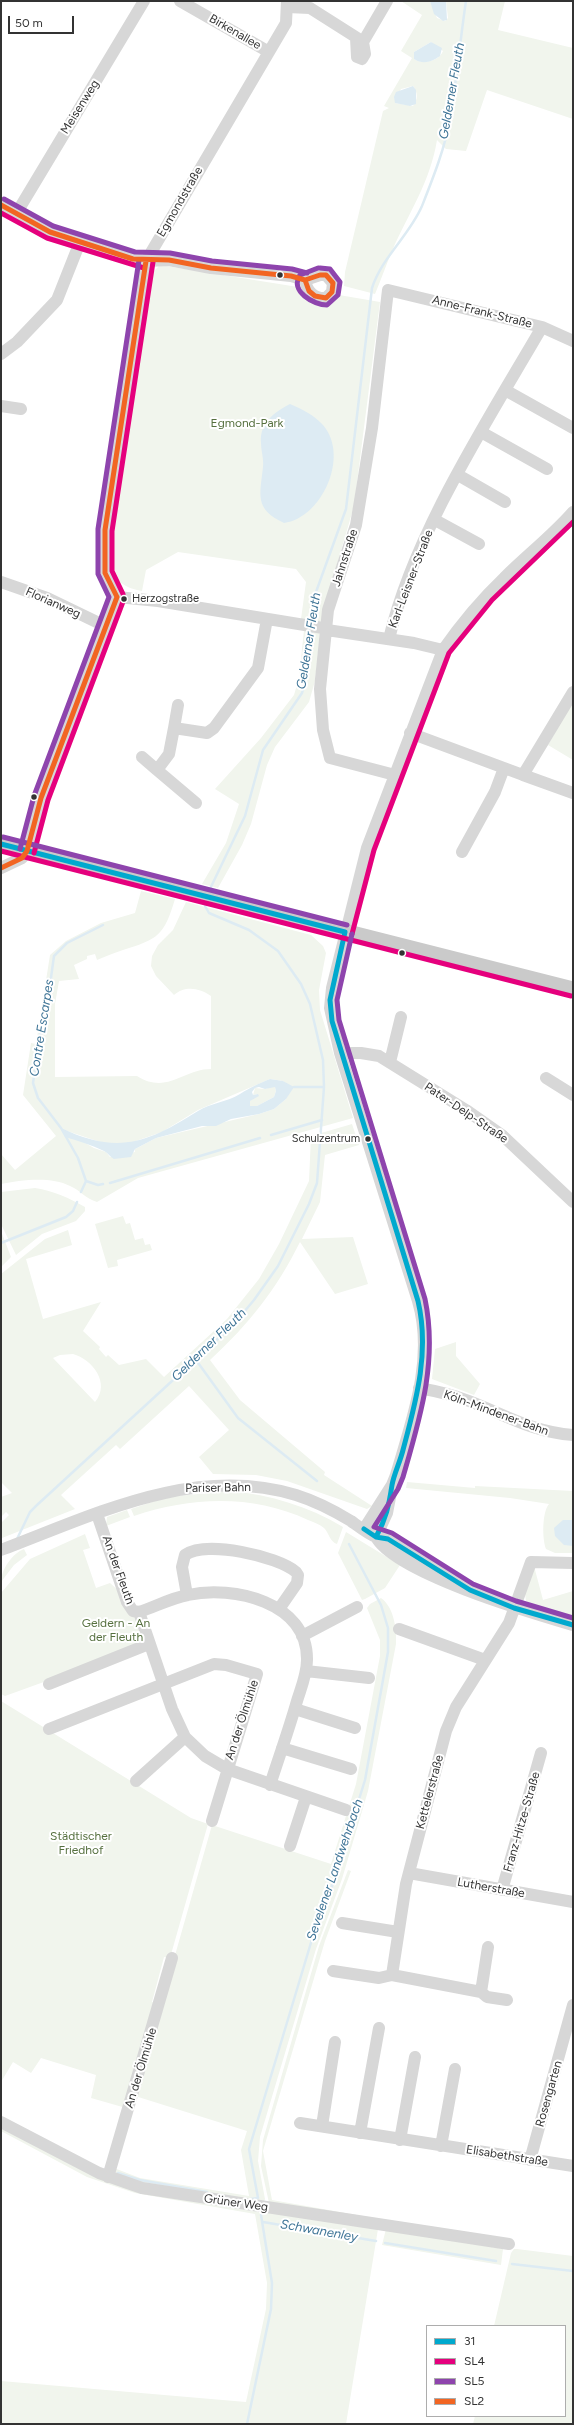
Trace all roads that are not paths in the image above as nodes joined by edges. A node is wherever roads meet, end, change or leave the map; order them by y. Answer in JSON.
{"nodes":[{"id":1,"x":144,"y":1,"type":"edge"},
{"id":2,"x":180,"y":1,"type":"edge"},
{"id":3,"x":387,"y":1,"type":"edge"},
{"id":4,"x":287,"y":4,"type":"edge"},
{"id":5,"x":269,"y":52,"type":"junction"},
{"id":6,"x":1,"y":205,"type":"edge"},
{"id":7,"x":16,"y":214,"type":"junction"},
{"id":8,"x":80,"y":242,"type":"junction"},
{"id":9,"x":146,"y":261,"type":"junction"},
{"id":10,"x":305,"y":280,"type":"dead end"},
{"id":11,"x":388,"y":290,"type":"joint"},
{"id":12,"x":542,"y":326,"type":"junction"},
{"id":13,"x":573,"y":341,"type":"edge"},
{"id":14,"x":1,"y":354,"type":"edge"},
{"id":15,"x":505,"y":390,"type":"junction"},
{"id":16,"x":1,"y":406,"type":"edge"},
{"id":17,"x":21,"y":409,"type":"dead end"},
{"id":18,"x":573,"y":428,"type":"edge"},
{"id":19,"x":481,"y":432,"type":"junction"},
{"id":20,"x":547,"y":469,"type":"dead end"},
{"id":21,"x":458,"y":475,"type":"junction"},
{"id":22,"x":505,"y":502,"type":"dead end"},
{"id":23,"x":573,"y":512,"type":"edge"},
{"id":24,"x":435,"y":520,"type":"junction"},
{"id":25,"x":479,"y":544,"type":"dead end"},
{"id":26,"x":1,"y":582,"type":"edge"},
{"id":27,"x":117,"y":597,"type":"junction"},
{"id":28,"x":267,"y":619,"type":"junction"},
{"id":29,"x":104,"y":626,"type":"junction"},
{"id":30,"x":325,"y":629,"type":"junction"},
{"id":31,"x":389,"y":639,"type":"junction"},
{"id":32,"x":443,"y":650,"type":"junction"},
{"id":33,"x":573,"y":692,"type":"edge"},
{"id":34,"x":178,"y":704,"type":"dead end"},
{"id":35,"x":174,"y":728,"type":"junction"},
{"id":36,"x":410,"y":733,"type":"junction"},
{"id":37,"x":142,"y":757,"type":"dead end"},
{"id":38,"x":504,"y":768,"type":"junction"},
{"id":39,"x":157,"y":770,"type":"junction"},
{"id":40,"x":395,"y":775,"type":"junction"},
{"id":41,"x":523,"y":775,"type":"junction"},
{"id":42,"x":573,"y":793,"type":"edge"},
{"id":43,"x":196,"y":803,"type":"dead end"},
{"id":44,"x":1,"y":844,"type":"edge"},
{"id":45,"x":27,"y":851,"type":"junction"},
{"id":46,"x":462,"y":852,"type":"dead end"},
{"id":47,"x":1,"y":868,"type":"edge"},
{"id":48,"x":345,"y":932,"type":"junction"},
{"id":49,"x":573,"y":989,"type":"edge"},
{"id":50,"x":401,"y":1017,"type":"dead end"},
{"id":51,"x":340,"y":1053,"type":"junction"},
{"id":52,"x":390,"y":1062,"type":"junction"},
{"id":53,"x":546,"y":1078,"type":"dead end"},
{"id":54,"x":573,"y":1095,"type":"edge"},
{"id":55,"x":573,"y":1202,"type":"edge"},
{"id":56,"x":419,"y":1388,"type":"junction"},
{"id":57,"x":573,"y":1435,"type":"edge"},
{"id":58,"x":392,"y":1484,"type":"junction"},
{"id":59,"x":97,"y":1514,"type":"junction"},
{"id":60,"x":364,"y":1529,"type":"junction"},
{"id":61,"x":376,"y":1537,"type":"junction"},
{"id":62,"x":3,"y":1549,"type":"edge"},
{"id":63,"x":573,"y":1563,"type":"edge"},
{"id":64,"x":187,"y":1595,"type":"junction"},
{"id":65,"x":357,"y":1607,"type":"dead end"},
{"id":66,"x":514,"y":1608,"type":"junction"},
{"id":67,"x":279,"y":1609,"type":"junction"},
{"id":68,"x":139,"y":1612,"type":"junction"},
{"id":69,"x":573,"y":1625,"type":"edge"},
{"id":70,"x":399,"y":1629,"type":"dead end"},
{"id":71,"x":302,"y":1636,"type":"junction"},
{"id":72,"x":149,"y":1644,"type":"junction"},
{"id":73,"x":485,"y":1660,"type":"junction"},
{"id":74,"x":306,"y":1671,"type":"junction"},
{"id":75,"x":369,"y":1678,"type":"dead end"},
{"id":76,"x":163,"y":1683,"type":"junction"},
{"id":77,"x":49,"y":1684,"type":"dead end"},
{"id":78,"x":295,"y":1709,"type":"junction"},
{"id":79,"x":355,"y":1728,"type":"dead end"},
{"id":80,"x":49,"y":1729,"type":"dead end"},
{"id":81,"x":185,"y":1737,"type":"junction"},
{"id":82,"x":282,"y":1748,"type":"junction"},
{"id":83,"x":541,"y":1753,"type":"dead end"},
{"id":84,"x":227,"y":1769,"type":"junction"},
{"id":85,"x":351,"y":1769,"type":"dead end"},
{"id":86,"x":136,"y":1781,"type":"dead end"},
{"id":87,"x":270,"y":1785,"type":"junction"},
{"id":88,"x":306,"y":1797,"type":"junction"},
{"id":89,"x":346,"y":1810,"type":"dead end"},
{"id":90,"x":212,"y":1821,"type":"dead end"},
{"id":91,"x":290,"y":1846,"type":"dead end"},
{"id":92,"x":409,"y":1874,"type":"junction"},
{"id":93,"x":502,"y":1890,"type":"junction"},
{"id":94,"x":573,"y":1902,"type":"edge"},
{"id":95,"x":342,"y":1923,"type":"dead end"},
{"id":96,"x":398,"y":1932,"type":"junction"},
{"id":97,"x":488,"y":1947,"type":"dead end"},
{"id":98,"x":172,"y":1958,"type":"dead end"},
{"id":99,"x":333,"y":1971,"type":"dead end"},
{"id":100,"x":392,"y":1975,"type":"junction"},
{"id":101,"x":481,"y":1992,"type":"junction"},
{"id":102,"x":507,"y":2000,"type":"dead end"},
{"id":103,"x":573,"y":2005,"type":"edge"},
{"id":104,"x":379,"y":2028,"type":"dead end"},
{"id":105,"x":569,"y":2037,"type":"edge"},
{"id":106,"x":335,"y":2042,"type":"dead end"},
{"id":107,"x":415,"y":2057,"type":"dead end"},
{"id":108,"x":455,"y":2069,"type":"dead end"},
{"id":109,"x":1,"y":2122,"type":"edge"},
{"id":110,"x":300,"y":2123,"type":"dead end"},
{"id":111,"x":322,"y":2126,"type":"junction"},
{"id":112,"x":360,"y":2133,"type":"junction"},
{"id":113,"x":400,"y":2140,"type":"junction"},
{"id":114,"x":441,"y":2146,"type":"junction"},
{"id":115,"x":530,"y":2160,"type":"junction"},
{"id":116,"x":573,"y":2166,"type":"edge"},
{"id":117,"x":108,"y":2177,"type":"junction"},
{"id":118,"x":509,"y":2244,"type":"dead end"}],
"edges":[{"from":1,"to":7,"type":"street","name":"Meisenweg"},
{"from":2,"to":5,"type":"street","name":"Birkenallee"},
{"from":3,"to":4,"type":"street","name":"Egmondstraße"},
{"from":4,"to":5,"type":"street","name":"Egmondstraße"},
{"from":5,"to":9,"type":"street","name":"Egmondstraße"},
{"from":6,"to":7,"type":"street"},
{"from":7,"to":8,"type":"street"},
{"from":8,"to":9,"type":"street"},
{"from":8,"to":14,"type":"street"},
{"from":9,"to":10,"type":"street"},
{"from":9,"to":27,"type":"street","name":"Egmondstraße"},
{"from":11,"to":12,"type":"street","name":"Anne-Frank-Straße"},
{"from":11,"to":30,"type":"street","name":"Jahnstraße"},
{"from":12,"to":13,"type":"street","name":"Anne-Frank-Straße"},
{"from":12,"to":15,"type":"street","name":"Karl-Leisner-Straße"},
{"from":15,"to":18,"type":"street"},
{"from":15,"to":19,"type":"street","name":"Karl-Leisner-Straße"},
{"from":16,"to":17,"type":"street"},
{"from":19,"to":20,"type":"street"},
{"from":19,"to":21,"type":"street","name":"Karl-Leisner-Straße"},
{"from":21,"to":22,"type":"street"},
{"from":21,"to":24,"type":"street","name":"Karl-Leisner-Straße"},
{"from":23,"to":32,"type":"street"},
{"from":24,"to":25,"type":"street","name":"Karl-Leisner-Straße"},
{"from":24,"to":31,"type":"street","name":"Karl-Leisner-Straße"},
{"from":26,"to":29,"type":"street","name":"Florianweg"},
{"from":27,"to":28,"type":"street"},
{"from":27,"to":29,"type":"street"},
{"from":28,"to":30,"type":"street"},
{"from":28,"to":35,"type":"street"},
{"from":29,"to":45,"type":"street"},
{"from":30,"to":31,"type":"street"},
{"from":30,"to":40,"type":"street","name":"Jahnstraße"},
{"from":31,"to":32,"type":"street"},
{"from":32,"to":36,"type":"street"},
{"from":33,"to":41,"type":"street"},
{"from":34,"to":35,"type":"street"},
{"from":35,"to":39,"type":"street"},
{"from":36,"to":38,"type":"street"},
{"from":36,"to":40,"type":"street"},
{"from":37,"to":39,"type":"street"},
{"from":38,"to":41,"type":"street"},
{"from":38,"to":46,"type":"street"},
{"from":39,"to":43,"type":"street"},
{"from":40,"to":48,"type":"street"},
{"from":41,"to":42,"type":"street"},
{"from":44,"to":45,"type":"main road"},
{"from":45,"to":47,"type":"street"},
{"from":45,"to":48,"type":"main road"},
{"from":48,"to":49,"type":"main road"},
{"from":48,"to":51,"type":"street"},
{"from":50,"to":52,"type":"street"},
{"from":51,"to":52,"type":"street","name":"Pater-Delp-Straße"},
{"from":51,"to":56,"type":"street"},
{"from":52,"to":55,"type":"street","name":"Pater-Delp-Straße"},
{"from":53,"to":54,"type":"street"},
{"from":56,"to":57,"type":"street","name":"Köln-Mindener-Bahn"},
{"from":56,"to":58,"type":"street"},
{"from":58,"to":60,"type":"street"},
{"from":58,"to":61,"type":"street"},
{"from":59,"to":60,"type":"street","name":"Pariser Bahn"},
{"from":59,"to":62,"type":"street","name":"Pariser Bahn"},
{"from":59,"to":68,"type":"street","name":"An der Fleuth"},
{"from":60,"to":61,"type":"street","name":"Pariser Bahn"},
{"from":61,"to":66,"type":"street","name":"Pariser Bahn"},
{"from":63,"to":66,"type":"street","name":"Kettelerstraße"},
{"from":64,"to":67,"type":"street"},
{"from":64,"to":67,"type":"street"},
{"from":64,"to":68,"type":"street"},
{"from":65,"to":71,"type":"street"},
{"from":66,"to":69,"type":"street","name":"Pariser Bahn"},
{"from":66,"to":73,"type":"street","name":"Kettelerstraße"},
{"from":67,"to":71,"type":"street"},
{"from":68,"to":72,"type":"street","name":"An der Fleuth"},
{"from":70,"to":73,"type":"street"},
{"from":71,"to":74,"type":"street"},
{"from":72,"to":76,"type":"street","name":"An der Fleuth"},
{"from":72,"to":77,"type":"street"},
{"from":73,"to":92,"type":"street","name":"Kettelerstraße"},
{"from":74,"to":75,"type":"street"},
{"from":74,"to":78,"type":"street"},
{"from":76,"to":80,"type":"street"},
{"from":76,"to":81,"type":"street","name":"An der Fleuth"},
{"from":76,"to":84,"type":"street","name":"An der Ölmühle"},
{"from":78,"to":79,"type":"street"},
{"from":78,"to":82,"type":"street"},
{"from":81,"to":84,"type":"street","name":"An der Fleuth"},
{"from":81,"to":86,"type":"street"},
{"from":82,"to":85,"type":"street"},
{"from":82,"to":87,"type":"street"},
{"from":83,"to":93,"type":"street","name":"Franz-Hitze-Straße"},
{"from":84,"to":87,"type":"street","name":"An der Fleuth"},
{"from":84,"to":90,"type":"street"},
{"from":87,"to":88,"type":"street","name":"An der Fleuth"},
{"from":88,"to":89,"type":"street","name":"An der Fleuth"},
{"from":88,"to":91,"type":"street"},
{"from":92,"to":93,"type":"street","name":"Lutherstraße"},
{"from":92,"to":96,"type":"street","name":"Kettelerstraße"},
{"from":93,"to":94,"type":"street","name":"Lutherstraße"},
{"from":95,"to":96,"type":"street"},
{"from":96,"to":100,"type":"street","name":"Kettelerstraße"},
{"from":97,"to":101,"type":"street"},
{"from":98,"to":117,"type":"street","name":"An der Ölmühle"},
{"from":99,"to":100,"type":"street"},
{"from":100,"to":101,"type":"street"},
{"from":101,"to":102,"type":"street"},
{"from":103,"to":105,"type":"street","name":"Rosengarten"},
{"from":104,"to":112,"type":"street"},
{"from":105,"to":115,"type":"street","name":"Rosengarten"},
{"from":106,"to":111,"type":"street"},
{"from":107,"to":113,"type":"street"},
{"from":108,"to":114,"type":"street"},
{"from":109,"to":117,"type":"street","name":"Grüner Weg"},
{"from":110,"to":111,"type":"street","name":"Elisabethstraße"},
{"from":111,"to":112,"type":"street","name":"Elisabethstraße"},
{"from":112,"to":113,"type":"street","name":"Elisabethstraße"},
{"from":113,"to":114,"type":"street","name":"Elisabethstraße"},
{"from":114,"to":115,"type":"street","name":"Elisabethstraße"},
{"from":115,"to":116,"type":"street","name":"Elisabethstraße"},
{"from":117,"to":118,"type":"street","name":"Grüner Weg"}]}
